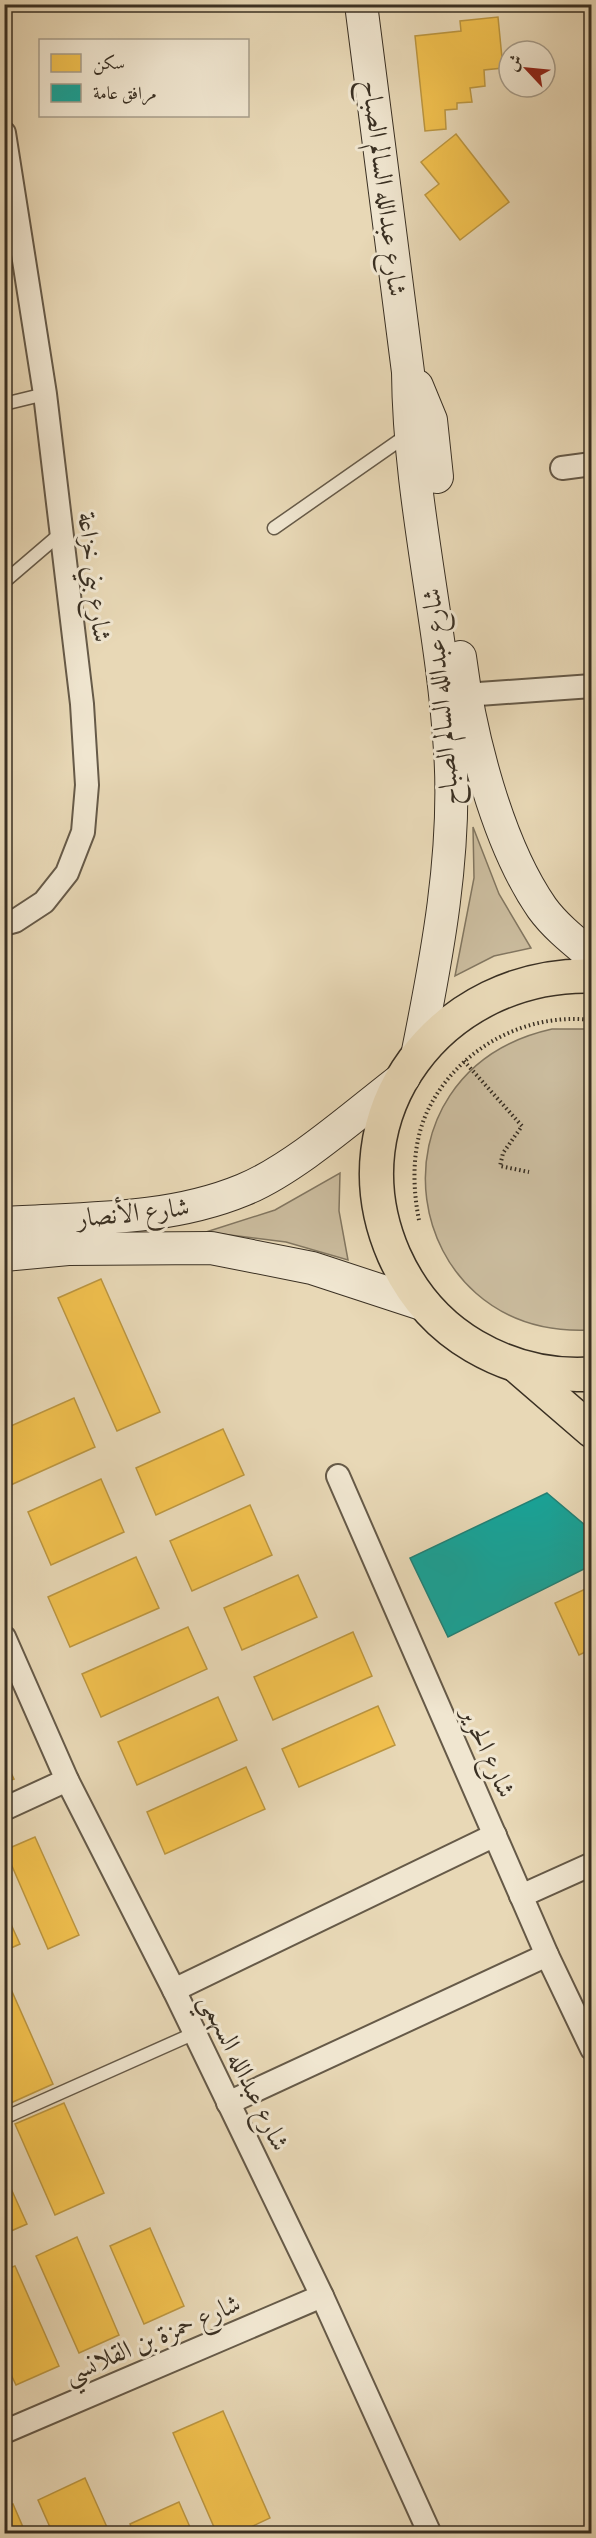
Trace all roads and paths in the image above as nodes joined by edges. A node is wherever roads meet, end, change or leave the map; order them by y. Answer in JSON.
{"nodes":[{"id":1,"x":361,"y":4,"type":"edge"},
{"id":2,"x":4,"y":133,"type":"edge"},
{"id":3,"x":408,"y":372,"type":"junction"},
{"id":4,"x":45,"y":394,"type":"junction"},
{"id":5,"x":4,"y":404,"type":"edge"},
{"id":6,"x":411,"y":432,"type":"junction"},
{"id":7,"x":591,"y":464,"type":"edge"},
{"id":8,"x":562,"y":468,"type":"dead end"},
{"id":9,"x":274,"y":528,"type":"dead end"},
{"id":10,"x":60,"y":534,"type":"junction"},
{"id":11,"x":4,"y":582,"type":"edge"},
{"id":12,"x":591,"y":686,"type":"edge"},
{"id":13,"x":465,"y":695,"type":"junction"},
{"id":14,"x":4,"y":924,"type":"edge"},
{"id":15,"x":591,"y":956,"type":"edge"},
{"id":16,"x":591,"y":976,"type":"edge"},
{"id":17,"x":591,"y":1020,"type":"edge"},
{"id":18,"x":464,"y":1061,"type":"junction"},
{"id":19,"x":410,"y":1066,"type":"junction"},
{"id":20,"x":529,"y":1172,"type":"dead end"},
{"id":21,"x":4,"y":1223,"type":"edge"},
{"id":22,"x":421,"y":1228,"type":"dead end"},
{"id":23,"x":4,"y":1256,"type":"edge"},
{"id":24,"x":425,"y":1305,"type":"junction"},
{"id":25,"x":516,"y":1366,"type":"junction"},
{"id":26,"x":591,"y":1374,"type":"edge"},
{"id":27,"x":591,"y":1431,"type":"edge"},
{"id":28,"x":338,"y":1476,"type":"dead end"},
{"id":29,"x":4,"y":1637,"type":"edge"},
{"id":30,"x":67,"y":1780,"type":"junction"},
{"id":31,"x":4,"y":1809,"type":"edge"},
{"id":32,"x":495,"y":1834,"type":"junction"},
{"id":33,"x":591,"y":1864,"type":"edge"},
{"id":34,"x":520,"y":1896,"type":"junction"},
{"id":35,"x":547,"y":1954,"type":"junction"},
{"id":36,"x":174,"y":1990,"type":"junction"},
{"id":37,"x":195,"y":2033,"type":"junction"},
{"id":38,"x":591,"y":2049,"type":"edge"},
{"id":39,"x":228,"y":2103,"type":"junction"},
{"id":40,"x":4,"y":2118,"type":"edge"},
{"id":41,"x":322,"y":2296,"type":"junction"},
{"id":42,"x":4,"y":2432,"type":"edge"},
{"id":43,"x":430,"y":2534,"type":"edge"}],
"edges":[{"from":1,"to":3,"type":"main road","name":"شارع عبدالله السالم الصباح"},
{"from":2,"to":4,"type":"street","name":"شارع بني خزاعة"},
{"from":3,"to":6,"type":"main road","name":"شارع عبدالله السالم الصباح"},
{"from":3,"to":13,"type":"main road","name":"شارع عبدالله السالم الصباح"},
{"from":4,"to":5,"type":"lane"},
{"from":4,"to":10,"type":"street","name":"شارع بني خزاعة"},
{"from":6,"to":9,"type":"lane"},
{"from":6,"to":19,"type":"main road","name":"شارع عبدالله السالم الصباح"},
{"from":7,"to":8,"type":"street"},
{"from":10,"to":11,"type":"lane"},
{"from":10,"to":14,"type":"street","name":"شارع بني خزاعة"},
{"from":12,"to":13,"type":"street"},
{"from":13,"to":15,"type":"main road","name":"شارع عبدالله السالم الصباح"},
{"from":16,"to":19,"type":"main road"},
{"from":17,"to":18,"type":"path"},
{"from":18,"to":20,"type":"path"},
{"from":18,"to":22,"type":"path"},
{"from":19,"to":21,"type":"main road","name":"شارع الأنصار"},
{"from":19,"to":24,"type":"main road"},
{"from":23,"to":24,"type":"main road","name":"شارع الأنصار"},
{"from":24,"to":25,"type":"main road"},
{"from":25,"to":26,"type":"main road"},
{"from":25,"to":27,"type":"main road"},
{"from":28,"to":32,"type":"street","name":"شارع الحرير"},
{"from":29,"to":30,"type":"street","name":"شارع عبدالله السهمي"},
{"from":30,"to":31,"type":"street"},
{"from":30,"to":36,"type":"street","name":"شارع عبدالله السهمي"},
{"from":32,"to":34,"type":"street","name":"شارع الحرير"},
{"from":32,"to":36,"type":"street"},
{"from":33,"to":34,"type":"street"},
{"from":34,"to":35,"type":"street","name":"شارع الحرير"},
{"from":35,"to":38,"type":"street","name":"شارع الحرير"},
{"from":35,"to":39,"type":"street"},
{"from":36,"to":37,"type":"street","name":"شارع عبدالله السهمي"},
{"from":37,"to":39,"type":"street","name":"شارع عبدالله السهمي"},
{"from":37,"to":40,"type":"lane"},
{"from":39,"to":41,"type":"street","name":"شارع عبدالله السهمي"},
{"from":41,"to":42,"type":"street","name":"شارع حمزة بن القلانسي"},
{"from":41,"to":43,"type":"street","name":"شارع عبدالله السهمي"}]}
